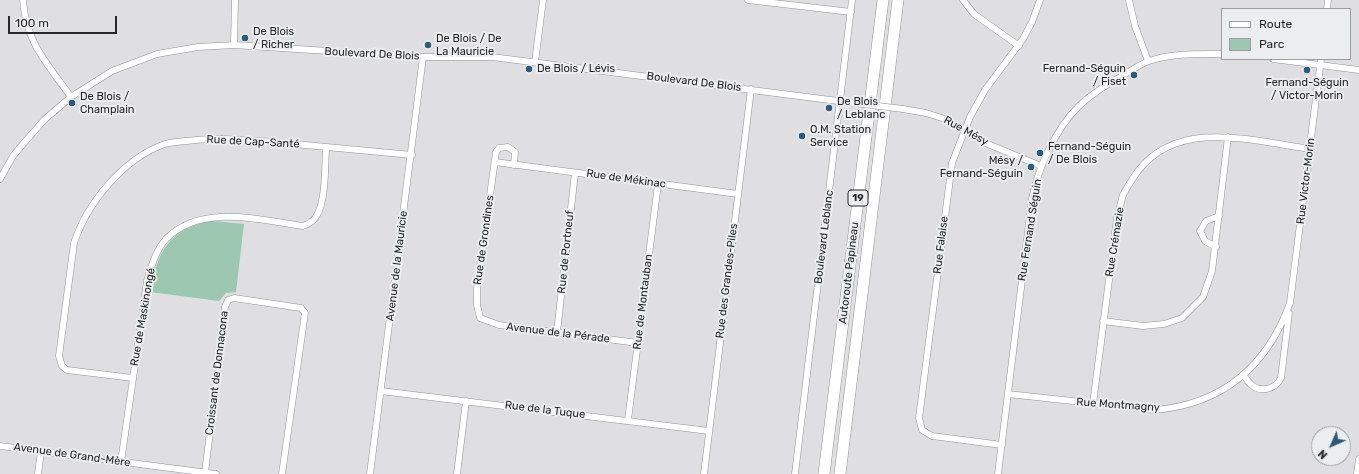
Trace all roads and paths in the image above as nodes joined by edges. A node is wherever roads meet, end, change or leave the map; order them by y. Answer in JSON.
{"nodes":[{"id":1,"x":23,"y":0,"type":"edge"},
{"id":2,"x":236,"y":0,"type":"edge"},
{"id":3,"x":543,"y":0,"type":"edge"},
{"id":4,"x":748,"y":0,"type":"edge"},
{"id":5,"x":852,"y":0,"type":"edge"},
{"id":6,"x":883,"y":0,"type":"edge"},
{"id":7,"x":898,"y":0,"type":"edge"},
{"id":8,"x":963,"y":0,"type":"edge"},
{"id":9,"x":1040,"y":0,"type":"edge"},
{"id":10,"x":1129,"y":0,"type":"edge"},
{"id":11,"x":770,"y":1,"type":"edge"},
{"id":12,"x":851,"y":12,"type":"junction"},
{"id":13,"x":234,"y":45,"type":"junction"},
{"id":14,"x":1019,"y":46,"type":"junction"},
{"id":15,"x":1221,"y":54,"type":"edge"},
{"id":16,"x":423,"y":57,"type":"junction"},
{"id":17,"x":1289,"y":60,"type":"edge"},
{"id":18,"x":1148,"y":61,"type":"junction"},
{"id":19,"x":535,"y":62,"type":"junction"},
{"id":20,"x":1321,"y":62,"type":"edge"},
{"id":21,"x":1359,"y":70,"type":"edge"},
{"id":22,"x":751,"y":89,"type":"junction"},
{"id":23,"x":70,"y":97,"type":"junction"},
{"id":24,"x":843,"y":102,"type":"junction"},
{"id":25,"x":964,"y":131,"type":"junction"},
{"id":26,"x":1228,"y":137,"type":"junction"},
{"id":27,"x":326,"y":147,"type":"junction"},
{"id":28,"x":1310,"y":148,"type":"junction"},
{"id":29,"x":412,"y":155,"type":"junction"},
{"id":30,"x":495,"y":162,"type":"junction"},
{"id":31,"x":514,"y":164,"type":"junction"},
{"id":32,"x":1041,"y":166,"type":"junction"},
{"id":33,"x":575,"y":173,"type":"junction"},
{"id":34,"x":0,"y":179,"type":"edge"},
{"id":35,"x":658,"y":184,"type":"junction"},
{"id":36,"x":738,"y":194,"type":"junction"},
{"id":37,"x":1219,"y":216,"type":"junction"},
{"id":38,"x":1216,"y":247,"type":"junction"},
{"id":39,"x":1290,"y":303,"type":"junction"},
{"id":40,"x":480,"y":318,"type":"joint"},
{"id":41,"x":1103,"y":321,"type":"junction"},
{"id":42,"x":557,"y":332,"type":"junction"},
{"id":43,"x":638,"y":343,"type":"junction"},
{"id":44,"x":1244,"y":376,"type":"junction"},
{"id":45,"x":133,"y":378,"type":"junction"},
{"id":46,"x":381,"y":391,"type":"junction"},
{"id":47,"x":1008,"y":394,"type":"junction"},
{"id":48,"x":466,"y":401,"type":"junction"},
{"id":49,"x":1093,"y":404,"type":"junction"},
{"id":50,"x":628,"y":420,"type":"junction"},
{"id":51,"x":709,"y":431,"type":"junction"},
{"id":52,"x":1002,"y":445,"type":"junction"},
{"id":53,"x":0,"y":446,"type":"edge"},
{"id":54,"x":41,"y":451,"type":"junction"},
{"id":55,"x":1359,"y":459,"type":"edge"},
{"id":56,"x":121,"y":462,"type":"junction"},
{"id":57,"x":205,"y":473,"type":"junction"},
{"id":58,"x":38,"y":474,"type":"edge"},
{"id":59,"x":216,"y":474,"type":"edge"},
{"id":60,"x":282,"y":474,"type":"edge"},
{"id":61,"x":370,"y":474,"type":"edge"},
{"id":62,"x":457,"y":474,"type":"edge"},
{"id":63,"x":704,"y":474,"type":"edge"},
{"id":64,"x":795,"y":474,"type":"edge"},
{"id":65,"x":824,"y":474,"type":"edge"},
{"id":66,"x":840,"y":474,"type":"edge"},
{"id":67,"x":998,"y":474,"type":"edge"},
{"id":68,"x":1357,"y":474,"type":"edge"}],
"edges":[{"from":1,"to":23,"type":"street"},
{"from":2,"to":13,"type":"street"},
{"from":3,"to":19,"type":"street"},
{"from":4,"to":11,"type":"street"},
{"from":5,"to":12,"type":"street","name":"Boulevard Leblanc"},
{"from":6,"to":65,"type":"highway","name":"Autoroute Papineau","number":"19"},
{"from":7,"to":66,"type":"highway","name":"Autoroute Papineau","number":"19"},
{"from":8,"to":14,"type":"street"},
{"from":9,"to":14,"type":"street","name":"Rue Falaise"},
{"from":10,"to":18,"type":"street"},
{"from":11,"to":12,"type":"street"},
{"from":12,"to":24,"type":"street","name":"Boulevard Leblanc"},
{"from":13,"to":16,"type":"street","name":"Boulevard De Blois"},
{"from":13,"to":23,"type":"street","name":"Boulevard De Blois"},
{"from":14,"to":25,"type":"street","name":"Rue Falaise"},
{"from":15,"to":18,"type":"street","name":"Rue Fernand Séguin"},
{"from":16,"to":19,"type":"street","name":"Boulevard De Blois"},
{"from":16,"to":29,"type":"street","name":"Avenue de la Mauricie"},
{"from":17,"to":20,"type":"street"},
{"from":18,"to":32,"type":"street","name":"Rue Fernand Séguin"},
{"from":19,"to":22,"type":"street","name":"Boulevard De Blois"},
{"from":20,"to":21,"type":"street"},
{"from":20,"to":28,"type":"street","name":"Rue Victor-Morin"},
{"from":22,"to":24,"type":"street","name":"Boulevard De Blois"},
{"from":22,"to":36,"type":"street","name":"Rue des Grandes-Piles"},
{"from":23,"to":34,"type":"street","name":"Boulevard De Blois"},
{"from":24,"to":25,"type":"street","name":"Rue Mésy","bridge":true},
{"from":24,"to":64,"type":"street","name":"Boulevard Leblanc"},
{"from":25,"to":32,"type":"street","name":"Rue Mésy"},
{"from":25,"to":52,"type":"street","name":"Rue Falaise"},
{"from":26,"to":28,"type":"street","name":"Rue Crémazie"},
{"from":26,"to":37,"type":"street"},
{"from":26,"to":41,"type":"street","name":"Rue Crémazie"},
{"from":27,"to":29,"type":"street","name":"Rue de Cap-Santé"},
{"from":27,"to":45,"type":"street","name":"Rue de Maskinongé"},
{"from":27,"to":45,"type":"street","name":"Rue de Cap-Santé"},
{"from":28,"to":39,"type":"street","name":"Rue Victor-Morin"},
{"from":29,"to":46,"type":"street","name":"Avenue de la Mauricie"},
{"from":30,"to":31,"type":"street","name":"Rue de Mékinac"},
{"from":30,"to":31,"type":"street"},
{"from":30,"to":40,"type":"street","name":"Rue de Grondines"},
{"from":31,"to":33,"type":"street","name":"Rue de Mékinac"},
{"from":32,"to":47,"type":"street","name":"Rue Fernand Séguin"},
{"from":33,"to":35,"type":"street","name":"Rue de Mékinac"},
{"from":33,"to":42,"type":"street","name":"Rue de Portneuf"},
{"from":35,"to":36,"type":"street","name":"Rue de Mékinac"},
{"from":35,"to":43,"type":"street","name":"Rue de Montauban"},
{"from":36,"to":51,"type":"street","name":"Rue des Grandes-Piles"},
{"from":37,"to":38,"type":"street"},
{"from":37,"to":38,"type":"street"},
{"from":38,"to":41,"type":"street"},
{"from":39,"to":44,"type":"street","name":"Rue Victor-Morin"},
{"from":39,"to":44,"type":"street","name":"Rue Victor-Morin"},
{"from":40,"to":42,"type":"street","name":"Avenue de la Pérade"},
{"from":41,"to":49,"type":"street","name":"Rue Crémazie"},
{"from":42,"to":43,"type":"street","name":"Avenue de la Pérade"},
{"from":43,"to":50,"type":"street","name":"Rue de Montauban"},
{"from":44,"to":49,"type":"street","name":"Rue Montmagny"},
{"from":45,"to":56,"type":"street","name":"Rue de Maskinongé"},
{"from":46,"to":48,"type":"street","name":"Rue de la Tuque"},
{"from":46,"to":61,"type":"street","name":"Avenue de la Mauricie"},
{"from":47,"to":49,"type":"street","name":"Rue Montmagny"},
{"from":47,"to":52,"type":"street","name":"Rue Fernand Séguin"},
{"from":48,"to":50,"type":"street","name":"Rue de la Tuque"},
{"from":48,"to":62,"type":"street"},
{"from":50,"to":51,"type":"street","name":"Rue de la Tuque"},
{"from":51,"to":63,"type":"street","name":"Rue des Grandes-Piles"},
{"from":52,"to":67,"type":"street","name":"Rue Fernand Séguin"},
{"from":53,"to":54,"type":"street","name":"Avenue de Grand-Mère"},
{"from":54,"to":56,"type":"street","name":"Avenue de Grand-Mère"},
{"from":54,"to":58,"type":"street"},
{"from":55,"to":68,"type":"street"},
{"from":56,"to":57,"type":"street","name":"Avenue de Grand-Mère"},
{"from":57,"to":59,"type":"street","name":"Avenue de Grand-Mère"},
{"from":57,"to":60,"type":"street","name":"Croissant de Donnacona"}]}
